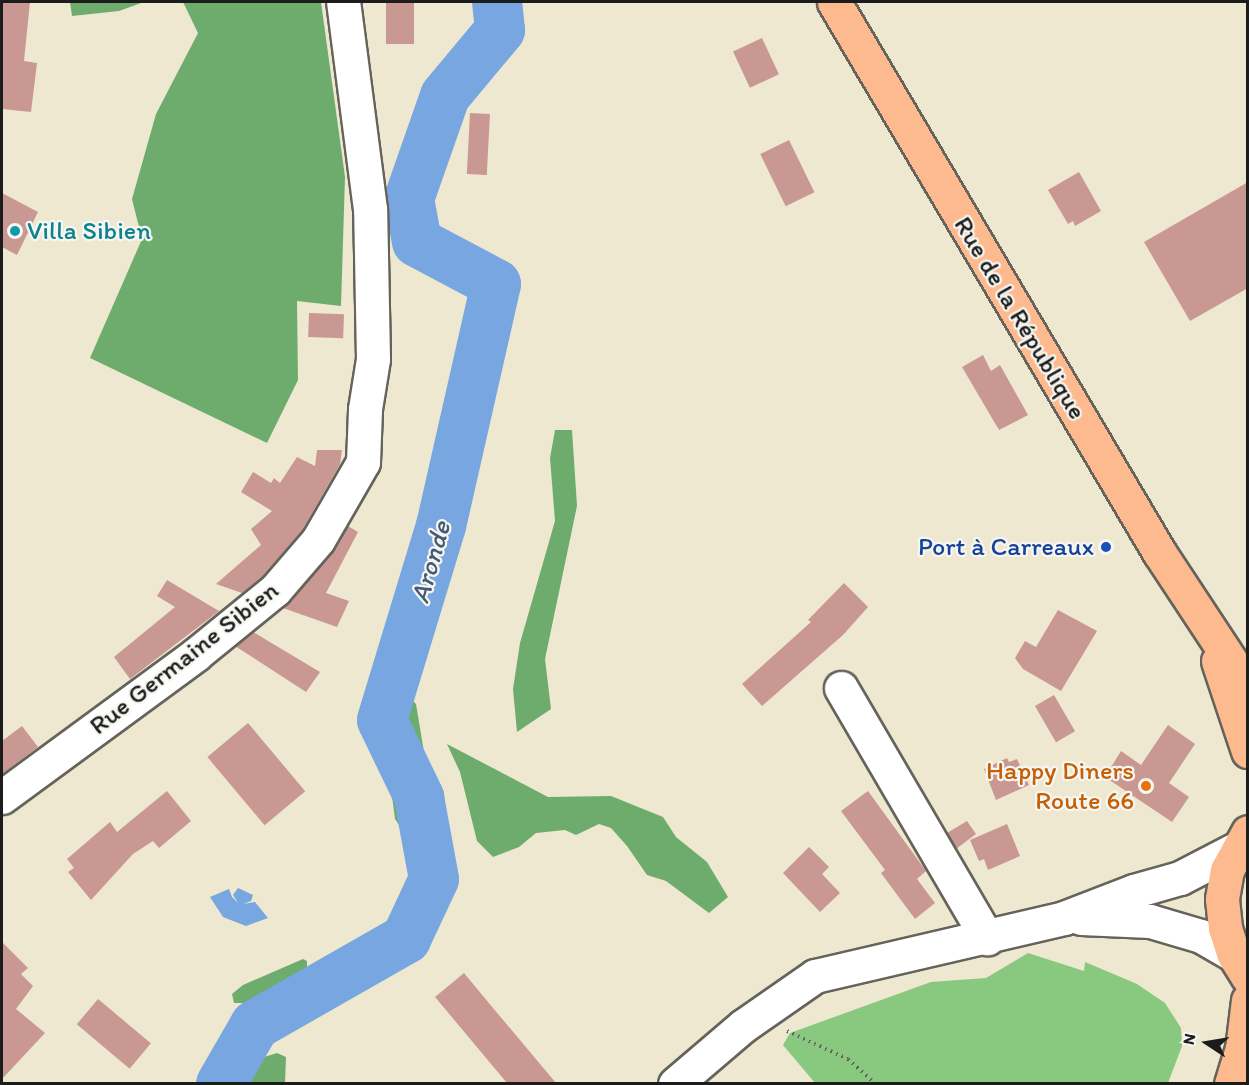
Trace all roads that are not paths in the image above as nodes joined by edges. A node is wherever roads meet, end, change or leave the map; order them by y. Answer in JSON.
{"nodes":[{"id":1,"x":343,"y":2,"type":"edge"},
{"id":2,"x":834,"y":2,"type":"edge"},
{"id":3,"x":1210,"y":633,"type":"junction"},
{"id":4,"x":1248,"y":687,"type":"edge"},
{"id":5,"x":841,"y":688,"type":"dead end"},
{"id":6,"x":1248,"y":751,"type":"edge"},
{"id":7,"x":2,"y":797,"type":"edge"},
{"id":8,"x":1242,"y":841,"type":"edge"},
{"id":9,"x":1064,"y":918,"type":"junction"},
{"id":10,"x":987,"y":938,"type":"junction"},
{"id":11,"x":1241,"y":967,"type":"edge"},
{"id":12,"x":1248,"y":1000,"type":"edge"},
{"id":13,"x":677,"y":1083,"type":"edge"},
{"id":14,"x":1231,"y":1083,"type":"edge"}],
"edges":[{"from":1,"to":7,"type":"street","name":"Rue Germaine Sibien"},
{"from":2,"to":3,"type":"main road","name":"Rue de la République"},
{"from":3,"to":4,"type":"main road","name":"Rue de la République"},
{"from":3,"to":6,"type":"main road","name":"Rue de la République"},
{"from":5,"to":10,"type":"street"},
{"from":8,"to":9,"type":"street"},
{"from":8,"to":11,"type":"main road"},
{"from":9,"to":10,"type":"street"},
{"from":9,"to":11,"type":"street"},
{"from":10,"to":13,"type":"street"},
{"from":12,"to":14,"type":"main road"}]}
